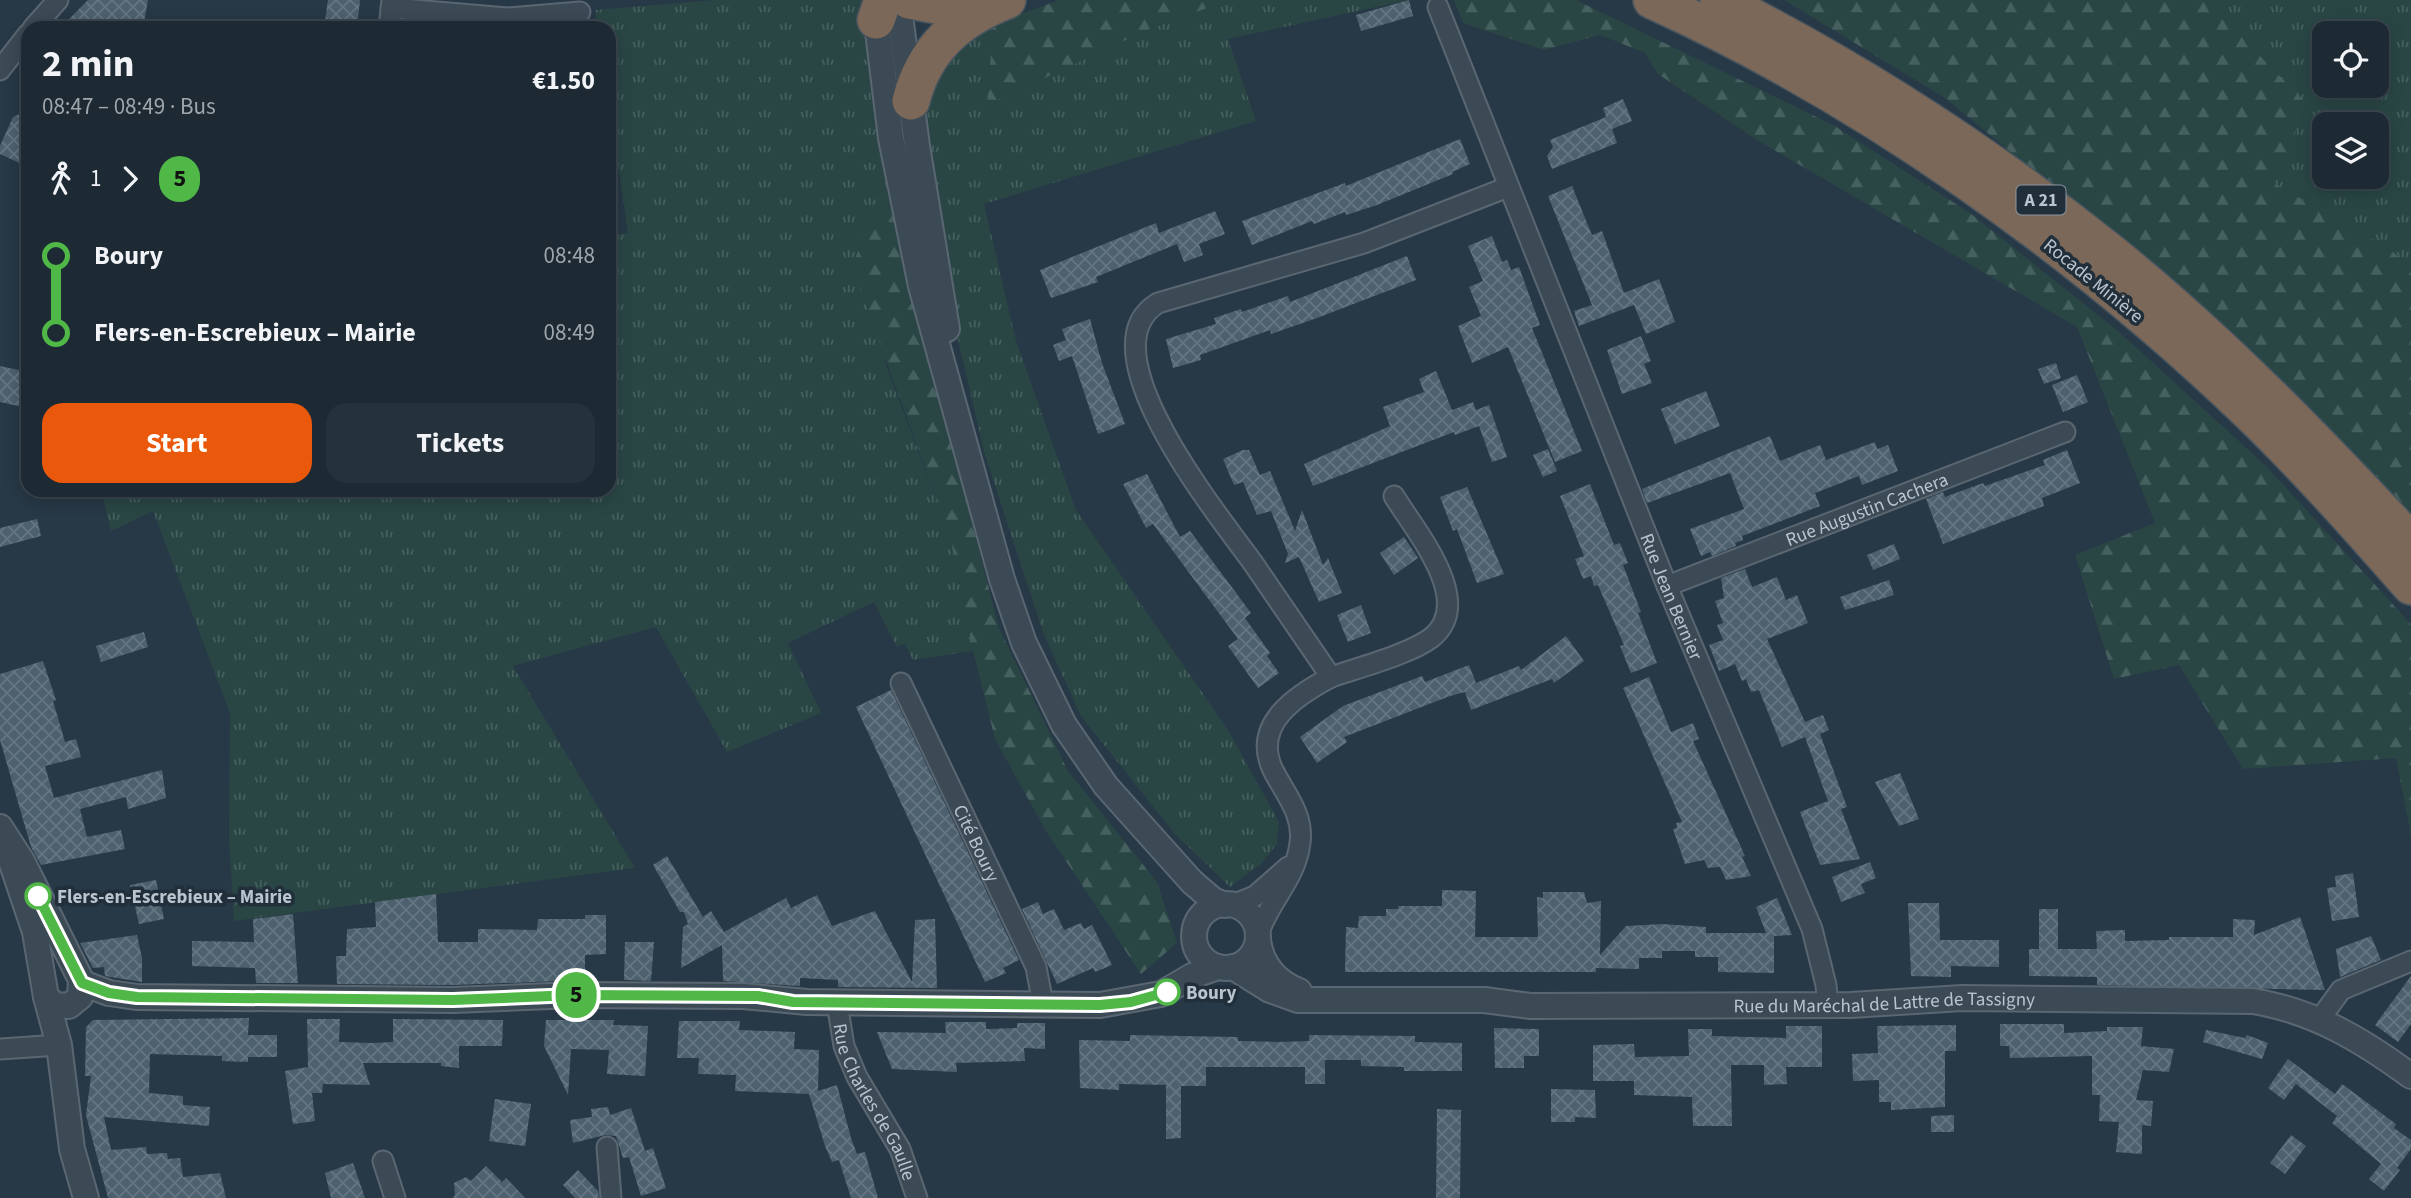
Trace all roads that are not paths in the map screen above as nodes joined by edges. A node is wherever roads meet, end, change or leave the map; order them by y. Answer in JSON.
{"nodes":[{"id":1,"x":58,"y":0,"type":"edge"},
{"id":2,"x":909,"y":0,"type":"edge"},
{"id":3,"x":1651,"y":0,"type":"edge"},
{"id":4,"x":1719,"y":0,"type":"edge"},
{"id":5,"x":1001,"y":2,"type":"edge"},
{"id":6,"x":883,"y":5,"type":"edge"},
{"id":7,"x":1438,"y":7,"type":"dead end"},
{"id":8,"x":391,"y":12,"type":"edge"},
{"id":9,"x":580,"y":12,"type":"dead end"},
{"id":10,"x":39,"y":21,"type":"edge"},
{"id":11,"x":21,"y":43,"type":"edge"},
{"id":12,"x":0,"y":70,"type":"edge"},
{"id":13,"x":911,"y":101,"type":"junction"},
{"id":14,"x":1508,"y":187,"type":"junction"},
{"id":15,"x":2065,"y":432,"type":"dead end"},
{"id":16,"x":966,"y":440,"type":"junction"},
{"id":17,"x":1394,"y":496,"type":"dead end"},
{"id":18,"x":2411,"y":542,"type":"edge"},
{"id":19,"x":1667,"y":586,"type":"junction"},
{"id":20,"x":2411,"y":586,"type":"edge"},
{"id":21,"x":1331,"y":677,"type":"junction"},
{"id":22,"x":901,"y":682,"type":"dead end"},
{"id":23,"x":1131,"y":816,"type":"junction"},
{"id":24,"x":0,"y":828,"type":"edge"},
{"id":25,"x":1300,"y":844,"type":"junction"},
{"id":26,"x":1228,"y":905,"type":"junction"},
{"id":27,"x":1195,"y":934,"type":"junction"},
{"id":28,"x":1258,"y":937,"type":"junction"},
{"id":29,"x":2411,"y":961,"type":"edge"},
{"id":30,"x":1225,"y":967,"type":"junction"},
{"id":31,"x":46,"y":990,"type":"junction"},
{"id":32,"x":76,"y":991,"type":"junction"},
{"id":33,"x":1338,"y":1000,"type":"junction"},
{"id":34,"x":1131,"y":1002,"type":"junction"},
{"id":35,"x":837,"y":1003,"type":"junction"},
{"id":36,"x":1043,"y":1004,"type":"junction"},
{"id":37,"x":1828,"y":1005,"type":"junction"},
{"id":38,"x":2319,"y":1018,"type":"junction"},
{"id":39,"x":59,"y":1045,"type":"junction"},
{"id":40,"x":0,"y":1049,"type":"edge"},
{"id":41,"x":2411,"y":1076,"type":"edge"},
{"id":42,"x":607,"y":1147,"type":"dead end"},
{"id":43,"x":383,"y":1161,"type":"dead end"},
{"id":44,"x":86,"y":1198,"type":"edge"},
{"id":45,"x":395,"y":1198,"type":"edge"},
{"id":46,"x":611,"y":1198,"type":"edge"},
{"id":47,"x":917,"y":1198,"type":"edge"}],
"edges":[{"from":1,"to":10,"type":"street"},
{"from":2,"to":5,"type":"highway"},
{"from":3,"to":20,"type":"highway","name":"Rocade Minière","number":"A 21"},
{"from":4,"to":18,"type":"highway","name":"Rocade Minière","number":"A 21"},
{"from":5,"to":13,"type":"highway"},
{"from":6,"to":13,"type":"street"},
{"from":6,"to":16,"type":"street"},
{"from":7,"to":14,"type":"street","name":"Rue Jean Bernier"},
{"from":8,"to":9,"type":"street"},
{"from":11,"to":12,"type":"street"},
{"from":13,"to":16,"type":"street"},
{"from":14,"to":19,"type":"street","name":"Rue Jean Bernier"},
{"from":14,"to":21,"type":"street"},
{"from":15,"to":19,"type":"street","name":"Rue Augustin Cachera"},
{"from":16,"to":23,"type":"street"},
{"from":17,"to":21,"type":"street"},
{"from":19,"to":37,"type":"street","name":"Rue Jean Bernier"},
{"from":21,"to":25,"type":"street"},
{"from":22,"to":36,"type":"street","name":"Cité Boury"},
{"from":23,"to":26,"type":"street"},
{"from":23,"to":27,"type":"street"},
{"from":24,"to":31,"type":"street"},
{"from":24,"to":32,"type":"street"},
{"from":25,"to":26,"type":"street"},
{"from":25,"to":28,"type":"street"},
{"from":26,"to":27,"type":"street"},
{"from":26,"to":28,"type":"street"},
{"from":27,"to":30,"type":"street"},
{"from":27,"to":34,"type":"street"},
{"from":28,"to":30,"type":"street"},
{"from":28,"to":33,"type":"street","name":"Rue du Maréchal de Lattre de Tassigny"},
{"from":29,"to":38,"type":"street"},
{"from":30,"to":33,"type":"street","name":"Rue du Maréchal de Lattre de Tassigny"},
{"from":30,"to":34,"type":"street"},
{"from":31,"to":32,"type":"street"},
{"from":31,"to":32,"type":"street"},
{"from":31,"to":39,"type":"street"},
{"from":32,"to":35,"type":"street"},
{"from":32,"to":39,"type":"street"},
{"from":33,"to":37,"type":"street","name":"Rue du Maréchal de Lattre de Tassigny"},
{"from":34,"to":36,"type":"street"},
{"from":35,"to":36,"type":"street"},
{"from":35,"to":47,"type":"street","name":"Rue Charles de Gaulle"},
{"from":37,"to":38,"type":"street","name":"Rue du Maréchal de Lattre de Tassigny"},
{"from":38,"to":41,"type":"street","name":"Rue du Maréchal de Lattre de Tassigny"},
{"from":39,"to":40,"type":"street"},
{"from":39,"to":44,"type":"street"},
{"from":42,"to":46,"type":"street"},
{"from":43,"to":45,"type":"street"}]}
